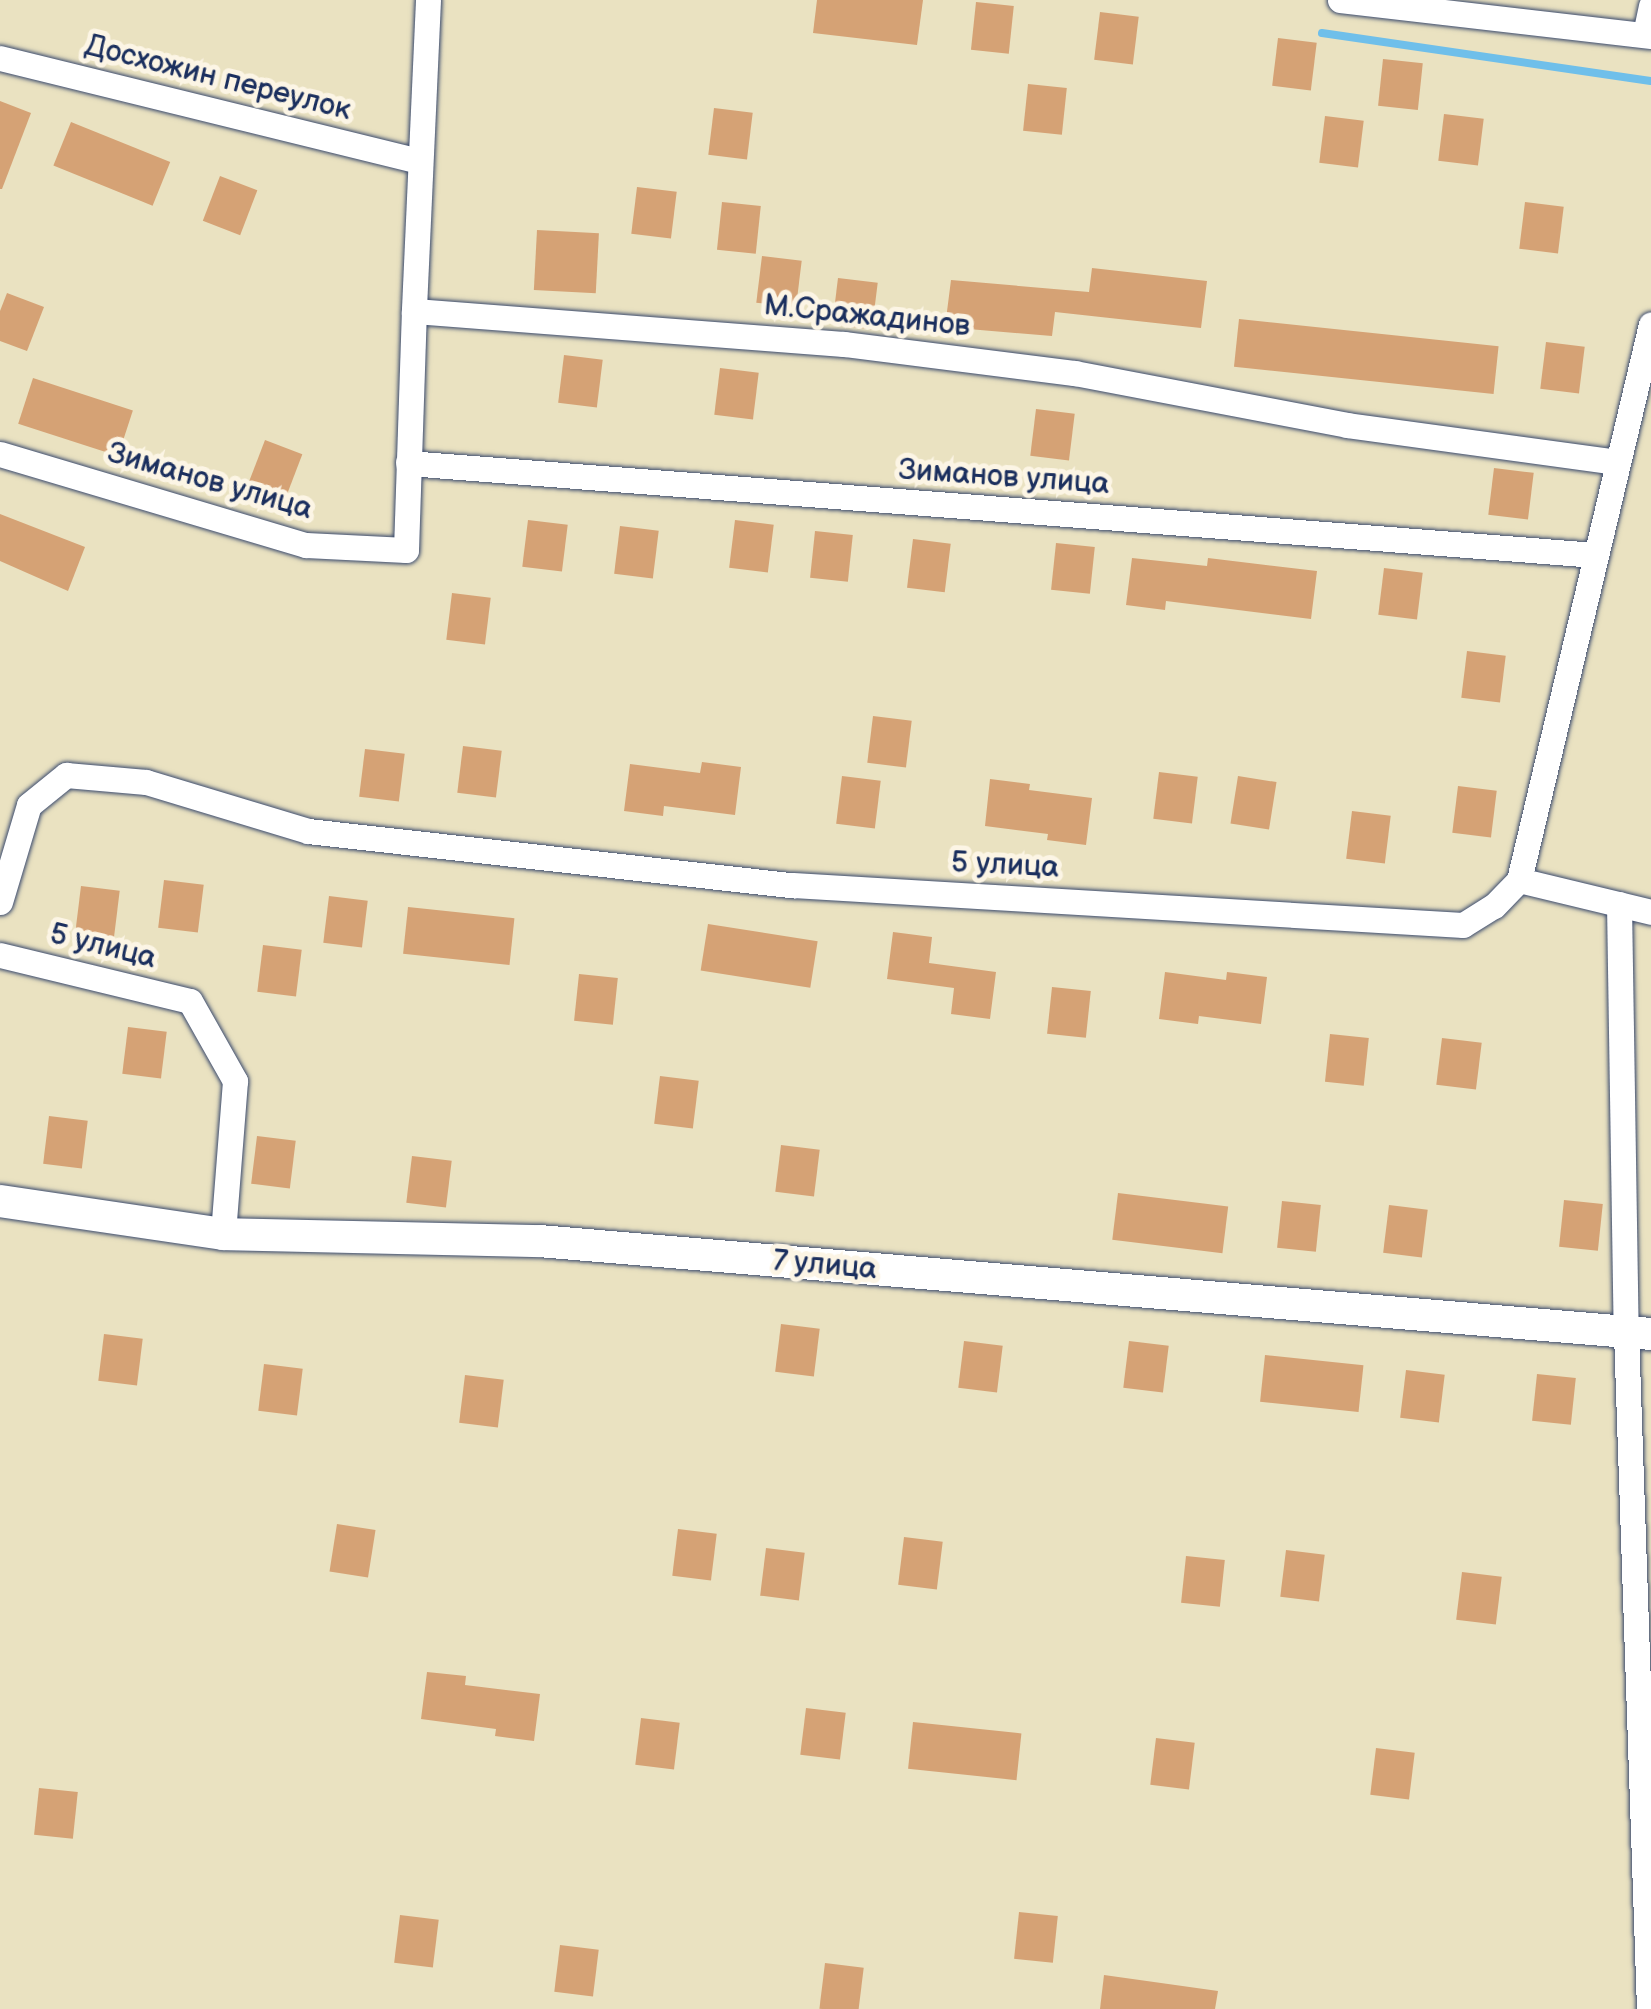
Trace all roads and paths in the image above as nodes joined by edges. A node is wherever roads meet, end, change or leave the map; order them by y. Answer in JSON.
{"nodes":[{"id":1,"x":428,"y":0,"type":"edge"},
{"id":2,"x":1340,"y":0,"type":"edge"},
{"id":3,"x":1651,"y":6,"type":"edge"},
{"id":4,"x":1648,"y":35,"type":"edge"},
{"id":5,"x":0,"y":58,"type":"edge"},
{"id":6,"x":420,"y":160,"type":"junction"},
{"id":7,"x":414,"y":311,"type":"junction"},
{"id":8,"x":1651,"y":324,"type":"edge"},
{"id":9,"x":0,"y":454,"type":"edge"},
{"id":10,"x":1617,"y":462,"type":"junction"},
{"id":11,"x":408,"y":463,"type":"junction"},
{"id":12,"x":1596,"y":555,"type":"junction"},
{"id":13,"x":1519,"y":880,"type":"junction"},
{"id":14,"x":0,"y":902,"type":"edge"},
{"id":15,"x":1619,"y":904,"type":"junction"},
{"id":16,"x":1651,"y":912,"type":"edge"},
{"id":17,"x":0,"y":955,"type":"edge"},
{"id":18,"x":0,"y":1201,"type":"edge"},
{"id":19,"x":223,"y":1234,"type":"junction"},
{"id":20,"x":1638,"y":1333,"type":"edge"},
{"id":21,"x":1649,"y":2009,"type":"edge"}],
"edges":[{"from":1,"to":6,"type":"street"},
{"from":2,"to":4,"type":"street"},
{"from":3,"to":4,"type":"street"},
{"from":5,"to":6,"type":"street","name":"Досхожин переулок"},
{"from":6,"to":7,"type":"street"},
{"from":7,"to":10,"type":"street","name":"М.Сражадинов"},
{"from":7,"to":11,"type":"street"},
{"from":8,"to":10,"type":"street"},
{"from":9,"to":11,"type":"street","name":"Зиманов улица"},
{"from":10,"to":12,"type":"street"},
{"from":11,"to":12,"type":"street","name":"Зиманов улица"},
{"from":12,"to":13,"type":"street"},
{"from":13,"to":14,"type":"street","name":"5 улица"},
{"from":13,"to":15,"type":"street"},
{"from":15,"to":16,"type":"street"},
{"from":15,"to":20,"type":"street"},
{"from":17,"to":19,"type":"street","name":"5 улица"},
{"from":18,"to":19,"type":"street","name":"7 улица"},
{"from":19,"to":20,"type":"street","name":"7 улица"},
{"from":20,"to":21,"type":"street"}]}
